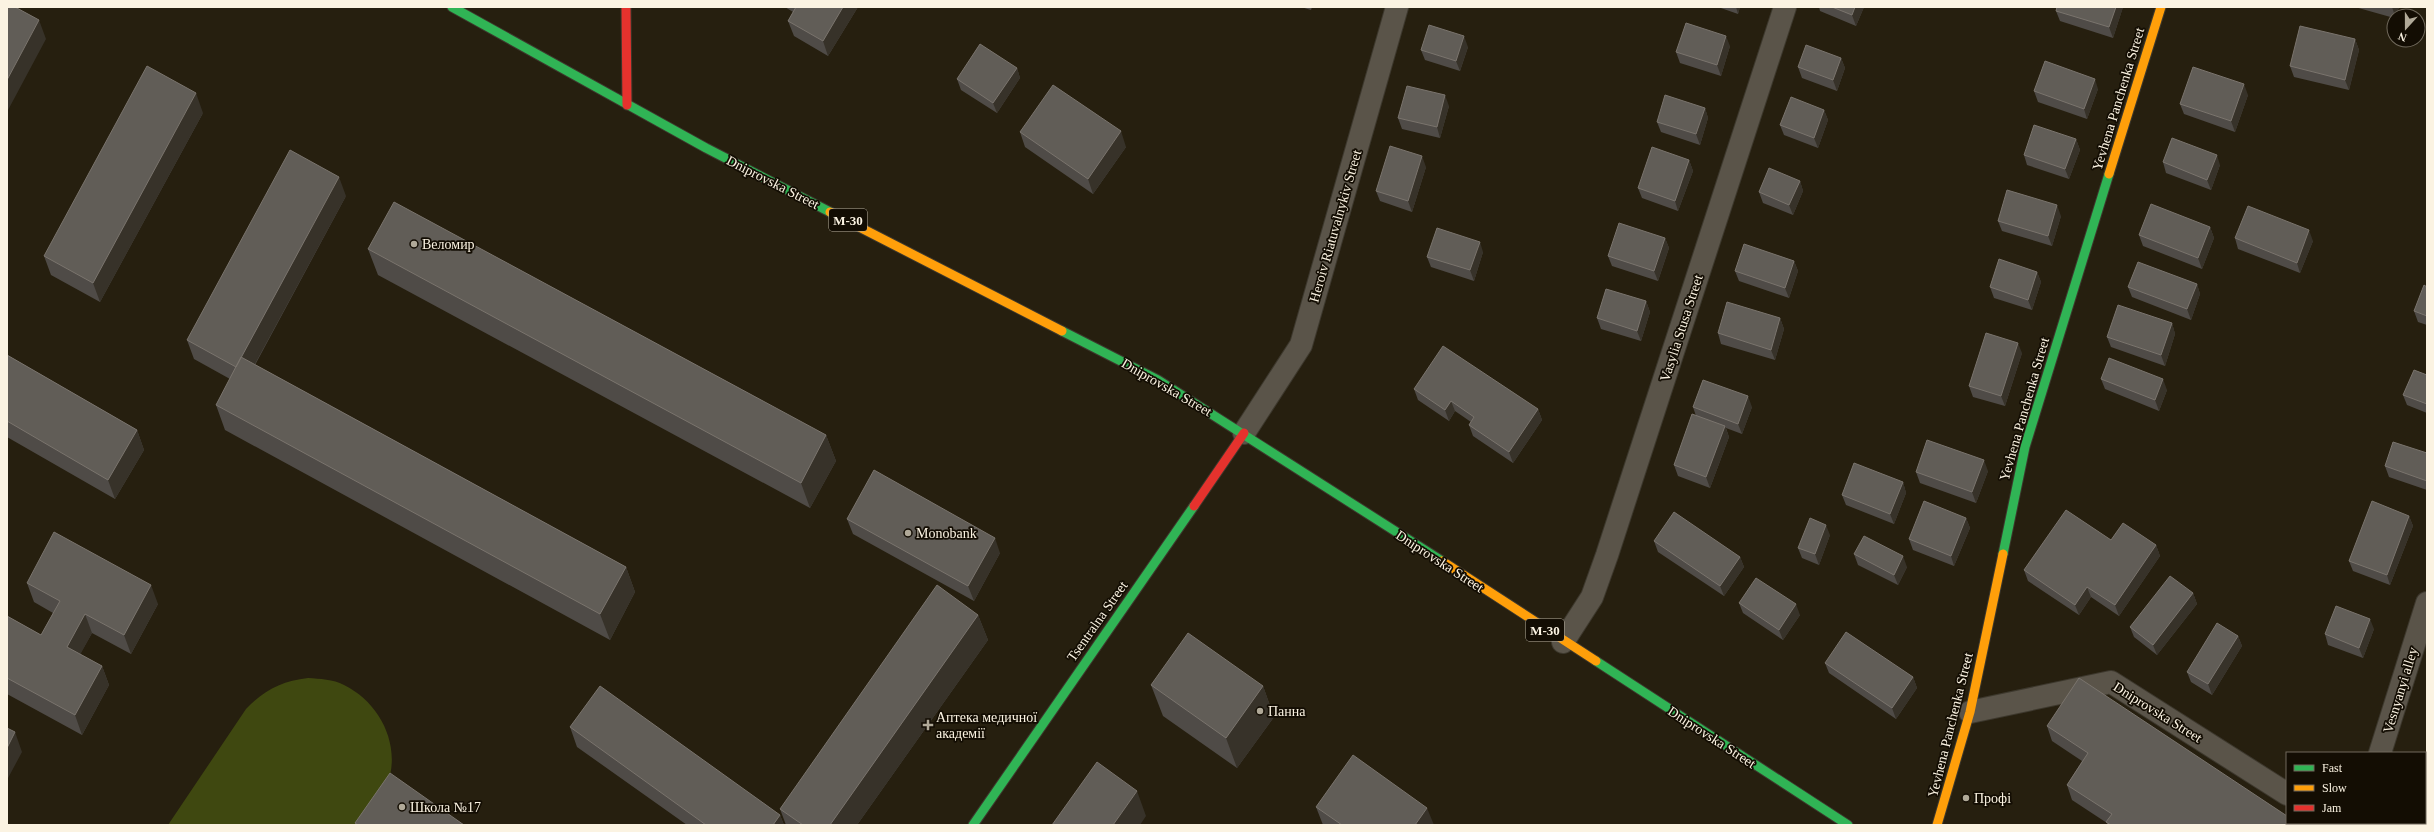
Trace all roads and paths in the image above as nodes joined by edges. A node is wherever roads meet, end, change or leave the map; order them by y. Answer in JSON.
{"nodes":[{"id":1,"x":452,"y":7,"type":"edge"},
{"id":2,"x":626,"y":7,"type":"edge"},
{"id":3,"x":1397,"y":7,"type":"edge"},
{"id":4,"x":1785,"y":7,"type":"edge"},
{"id":5,"x":2160,"y":7,"type":"edge"},
{"id":6,"x":627,"y":105,"type":"junction"},
{"id":7,"x":1244,"y":433,"type":"junction"},
{"id":8,"x":2427,"y":604,"type":"edge"},
{"id":9,"x":1563,"y":642,"type":"junction"},
{"id":10,"x":1970,"y":712,"type":"junction"},
{"id":11,"x":2380,"y":752,"type":"edge"},
{"id":12,"x":2286,"y":793,"type":"edge"},
{"id":13,"x":973,"y":825,"type":"edge"},
{"id":14,"x":1848,"y":825,"type":"edge"},
{"id":15,"x":1937,"y":825,"type":"edge"}],
"edges":[{"from":1,"to":6,"type":"main road","name":"Dniprovska Street","number":"М-30"},
{"from":2,"to":6,"type":"main road"},
{"from":3,"to":7,"type":"street","name":"Heroiv Riatuvalnykiv Street"},
{"from":4,"to":9,"type":"street","name":"Vasylia Stusa Street"},
{"from":5,"to":10,"type":"main road","name":"Yevhena Panchenka Street"},
{"from":6,"to":7,"type":"main road","name":"Dniprovska Street","number":"М-30"},
{"from":7,"to":9,"type":"main road","name":"Dniprovska Street","number":"М-30"},
{"from":7,"to":13,"type":"main road","name":"Tsentralna Street"},
{"from":8,"to":11,"type":"street","name":"Vesnyanyi alley"},
{"from":9,"to":14,"type":"main road","name":"Dniprovska Street","number":"М-30"},
{"from":10,"to":12,"type":"street","name":"Dniprovska Street"},
{"from":10,"to":15,"type":"main road","name":"Yevhena Panchenka Street"}]}
